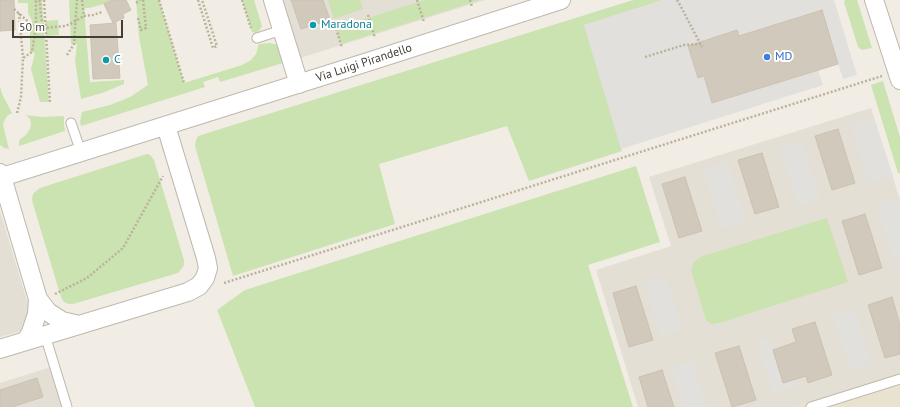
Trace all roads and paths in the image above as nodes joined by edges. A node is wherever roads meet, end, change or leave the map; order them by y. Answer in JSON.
{"nodes":[{"id":1,"x":44,"y":0,"type":"edge"},
{"id":2,"x":77,"y":0,"type":"edge"},
{"id":3,"x":82,"y":0,"type":"edge"},
{"id":4,"x":142,"y":0,"type":"edge"},
{"id":5,"x":159,"y":0,"type":"edge"},
{"id":6,"x":198,"y":0,"type":"edge"},
{"id":7,"x":202,"y":0,"type":"edge"},
{"id":8,"x":242,"y":0,"type":"edge"},
{"id":9,"x":273,"y":0,"type":"edge"},
{"id":10,"x":417,"y":0,"type":"edge"},
{"id":11,"x":470,"y":0,"type":"edge"},
{"id":12,"x":561,"y":0,"type":"edge"},
{"id":13,"x":676,"y":0,"type":"edge"},
{"id":14,"x":874,"y":0,"type":"edge"},
{"id":15,"x":136,"y":3,"type":"dead end"},
{"id":16,"x":472,"y":7,"type":"dead end"},
{"id":17,"x":14,"y":9,"type":"dead end"},
{"id":18,"x":102,"y":12,"type":"dead end"},
{"id":19,"x":19,"y":13,"type":"junction"},
{"id":20,"x":368,"y":15,"type":"dead end"},
{"id":21,"x":84,"y":16,"type":"junction"},
{"id":22,"x":138,"y":18,"type":"dead end"},
{"id":23,"x":76,"y":21,"type":"junction"},
{"id":24,"x":424,"y":22,"type":"dead end"},
{"id":25,"x":335,"y":25,"type":"dead end"},
{"id":26,"x":36,"y":27,"type":"junction"},
{"id":27,"x":45,"y":28,"type":"junction"},
{"id":28,"x":282,"y":30,"type":"junction"},
{"id":29,"x":254,"y":35,"type":"joint"},
{"id":30,"x":375,"y":38,"type":"dead end"},
{"id":31,"x":342,"y":48,"type":"dead end"},
{"id":32,"x":67,"y":55,"type":"dead end"},
{"id":33,"x":645,"y":57,"type":"dead end"},
{"id":34,"x":23,"y":58,"type":"junction"},
{"id":35,"x":892,"y":78,"type":"edge"},
{"id":36,"x":184,"y":83,"type":"dead end"},
{"id":37,"x":299,"y":84,"type":"junction"},
{"id":38,"x":50,"y":102,"type":"dead end"},
{"id":39,"x":17,"y":113,"type":"dead end"},
{"id":40,"x":71,"y":123,"type":"dead end"},
{"id":41,"x":166,"y":126,"type":"junction"},
{"id":42,"x":81,"y":152,"type":"junction"},
{"id":43,"x":1,"y":175,"type":"edge"},
{"id":44,"x":163,"y":176,"type":"dead end"},
{"id":45,"x":224,"y":283,"type":"dead end"},
{"id":46,"x":56,"y":294,"type":"dead end"},
{"id":47,"x":38,"y":299,"type":"junction"},
{"id":48,"x":79,"y":325,"type":"junction"},
{"id":49,"x":45,"y":335,"type":"junction"},
{"id":50,"x":26,"y":341,"type":"junction"},
{"id":51,"x":0,"y":349,"type":"edge"},
{"id":52,"x":900,"y":380,"type":"edge"},
{"id":53,"x":67,"y":407,"type":"edge"},
{"id":54,"x":811,"y":407,"type":"edge"}],
"edges":[{"from":1,"to":27,"type":"path"},
{"from":2,"to":23,"type":"path"},
{"from":3,"to":21,"type":"path"},
{"from":4,"to":15,"type":"path"},
{"from":4,"to":22,"type":"path"},
{"from":5,"to":36,"type":"path"},
{"from":6,"to":7,"type":"path"},
{"from":8,"to":29,"type":"path"},
{"from":9,"to":28,"type":"street"},
{"from":10,"to":24,"type":"path"},
{"from":11,"to":16,"type":"path"},
{"from":12,"to":37,"type":"street","name":"Via Luigi Pirandello"},
{"from":13,"to":33,"type":"path"},
{"from":14,"to":35,"type":"street"},
{"from":17,"to":19,"type":"path"},
{"from":18,"to":21,"type":"path"},
{"from":19,"to":26,"type":"path"},
{"from":19,"to":34,"type":"path"},
{"from":20,"to":30,"type":"path"},
{"from":21,"to":23,"type":"path"},
{"from":23,"to":27,"type":"path"},
{"from":23,"to":32,"type":"path"},
{"from":25,"to":31,"type":"path"},
{"from":26,"to":27,"type":"path"},
{"from":26,"to":27,"type":"path"},
{"from":26,"to":34,"type":"path"},
{"from":27,"to":38,"type":"path"},
{"from":28,"to":29,"type":"lane"},
{"from":28,"to":37,"type":"street"},
{"from":34,"to":39,"type":"path"},
{"from":35,"to":45,"type":"path"},
{"from":37,"to":41,"type":"street","name":"Via Luigi Pirandello"},
{"from":40,"to":42,"type":"lane"},
{"from":41,"to":42,"type":"street","name":"Via Luigi Pirandello"},
{"from":41,"to":48,"type":"street"},
{"from":42,"to":43,"type":"street","name":"Via Luigi Pirandello"},
{"from":43,"to":47,"type":"street"},
{"from":44,"to":46,"type":"path"},
{"from":47,"to":48,"type":"street"},
{"from":47,"to":50,"type":"street"},
{"from":48,"to":49,"type":"street"},
{"from":49,"to":50,"type":"street"},
{"from":49,"to":53,"type":"lane"},
{"from":50,"to":51,"type":"street"},
{"from":52,"to":54,"type":"lane"}]}
